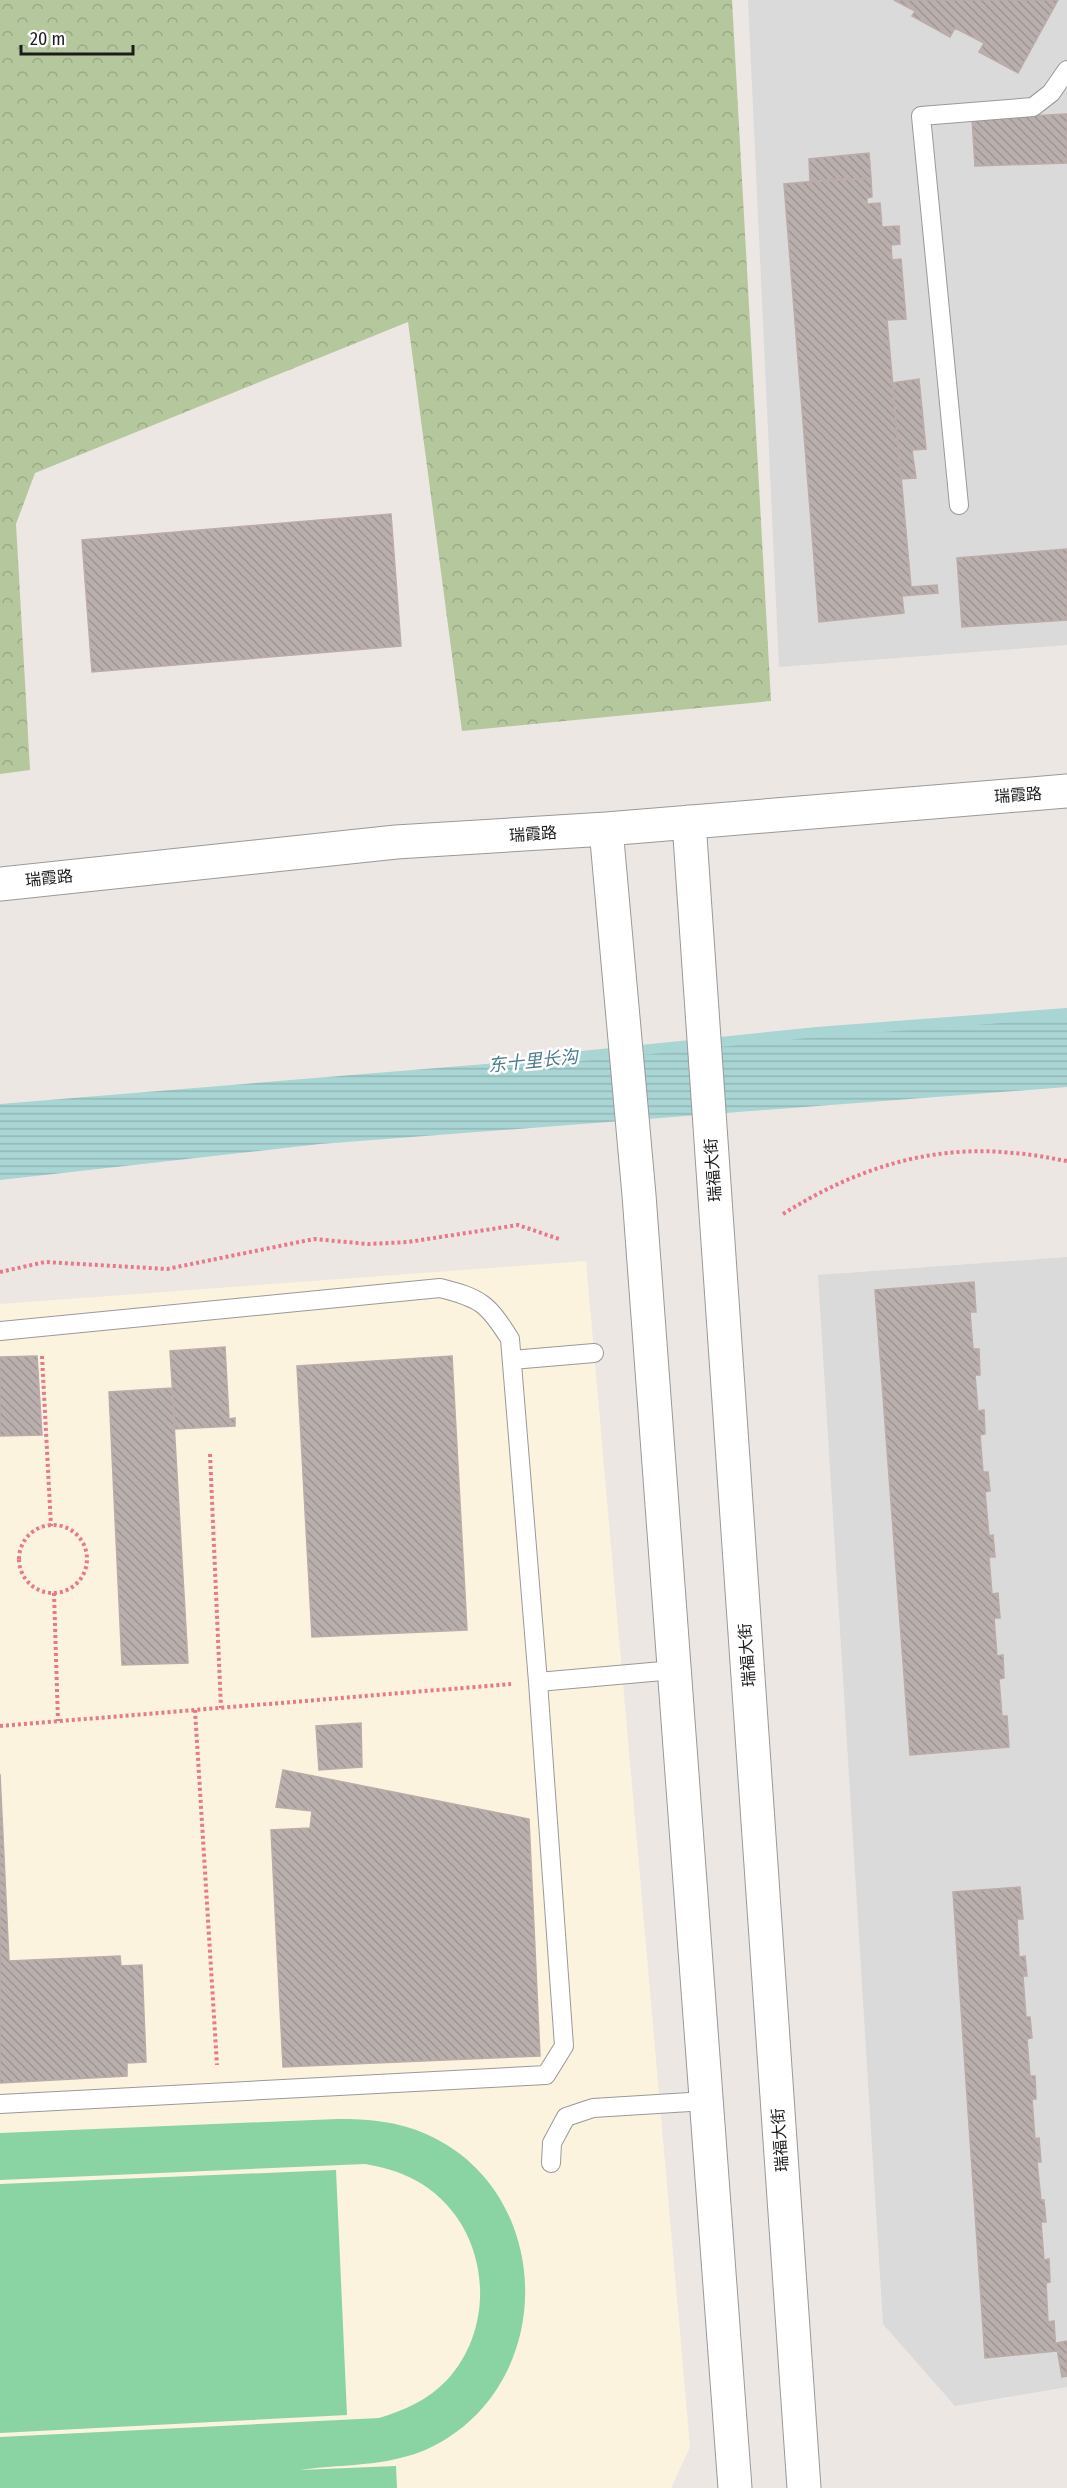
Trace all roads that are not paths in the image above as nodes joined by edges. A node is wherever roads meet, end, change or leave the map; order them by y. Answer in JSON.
{"nodes":[{"id":1,"x":1067,"y":70,"type":"edge"},
{"id":2,"x":959,"y":505,"type":"dead end"},
{"id":3,"x":1067,"y":791,"type":"edge"},
{"id":4,"x":689,"y":822,"type":"junction"},
{"id":5,"x":606,"y":829,"type":"junction"},
{"id":6,"x":0,"y":884,"type":"edge"},
{"id":7,"x":0,"y":1330,"type":"edge"},
{"id":8,"x":594,"y":1353,"type":"dead end"},
{"id":9,"x":512,"y":1360,"type":"junction"},
{"id":10,"x":674,"y":1670,"type":"junction"},
{"id":11,"x":538,"y":1682,"type":"junction"},
{"id":12,"x":706,"y":2101,"type":"junction"},
{"id":13,"x":0,"y":2104,"type":"edge"},
{"id":14,"x":551,"y":2163,"type":"dead end"},
{"id":15,"x":735,"y":2488,"type":"edge"},
{"id":16,"x":804,"y":2488,"type":"edge"}],
"edges":[{"from":1,"to":2,"type":"lane"},
{"from":3,"to":4,"type":"street","name":"瑞霞路"},
{"from":4,"to":5,"type":"street","name":"瑞霞路"},
{"from":4,"to":16,"type":"street","name":"瑞福大街"},
{"from":5,"to":6,"type":"street","name":"瑞霞路"},
{"from":5,"to":10,"type":"street"},
{"from":7,"to":9,"type":"lane"},
{"from":8,"to":9,"type":"lane"},
{"from":9,"to":11,"type":"lane"},
{"from":10,"to":11,"type":"lane"},
{"from":10,"to":12,"type":"street"},
{"from":11,"to":13,"type":"lane"},
{"from":12,"to":14,"type":"lane"},
{"from":12,"to":15,"type":"street"}]}
